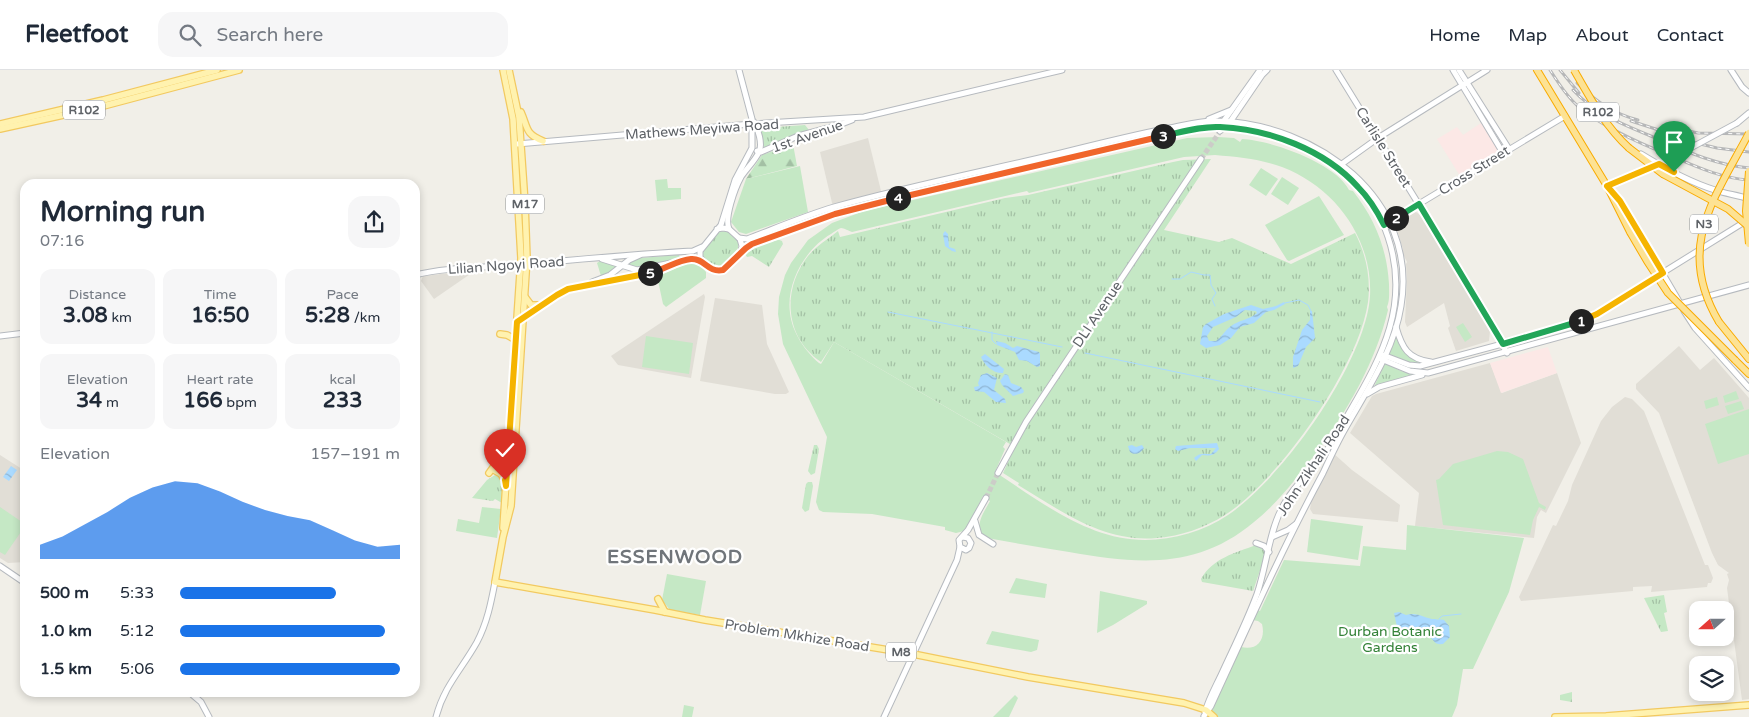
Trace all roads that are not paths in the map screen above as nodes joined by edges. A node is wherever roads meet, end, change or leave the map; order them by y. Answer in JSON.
{"nodes":[{"id":1,"x":217,"y":70,"type":"edge"},
{"id":2,"x":239,"y":70,"type":"edge"},
{"id":3,"x":503,"y":70,"type":"edge"},
{"id":4,"x":508,"y":70,"type":"edge"},
{"id":5,"x":739,"y":70,"type":"edge"},
{"id":6,"x":1062,"y":70,"type":"edge"},
{"id":7,"x":1267,"y":70,"type":"edge"},
{"id":8,"x":1336,"y":70,"type":"edge"},
{"id":9,"x":1453,"y":70,"type":"edge"},
{"id":10,"x":1459,"y":70,"type":"edge"},
{"id":11,"x":1487,"y":70,"type":"edge"},
{"id":12,"x":1537,"y":70,"type":"edge"},
{"id":13,"x":1574,"y":70,"type":"edge"},
{"id":14,"x":1732,"y":70,"type":"edge"},
{"id":15,"x":1261,"y":72,"type":"edge"},
{"id":16,"x":1465,"y":83,"type":"junction"},
{"id":17,"x":1749,"y":92,"type":"edge"},
{"id":18,"x":138,"y":94,"type":"junction"},
{"id":19,"x":518,"y":106,"type":"junction"},
{"id":20,"x":1232,"y":109,"type":"junction"},
{"id":21,"x":1748,"y":114,"type":"edge"},
{"id":22,"x":1565,"y":116,"type":"junction"},
{"id":23,"x":855,"y":118,"type":"junction"},
{"id":24,"x":1486,"y":118,"type":"junction"},
{"id":25,"x":753,"y":122,"type":"junction"},
{"id":26,"x":1201,"y":122,"type":"junction"},
{"id":27,"x":0,"y":124,"type":"edge"},
{"id":28,"x":1223,"y":127,"type":"junction"},
{"id":29,"x":0,"y":129,"type":"edge"},
{"id":30,"x":1154,"y":131,"type":"junction"},
{"id":31,"x":1749,"y":133,"type":"edge"},
{"id":32,"x":1156,"y":138,"type":"junction"},
{"id":33,"x":1378,"y":138,"type":"junction"},
{"id":34,"x":543,"y":141,"type":"junction"},
{"id":35,"x":518,"y":144,"type":"junction"},
{"id":36,"x":752,"y":148,"type":"junction"},
{"id":37,"x":1509,"y":149,"type":"junction"},
{"id":38,"x":759,"y":152,"type":"junction"},
{"id":39,"x":1062,"y":153,"type":"junction"},
{"id":40,"x":1503,"y":153,"type":"junction"},
{"id":41,"x":1677,"y":156,"type":"junction"},
{"id":42,"x":1064,"y":160,"type":"junction"},
{"id":43,"x":1201,"y":160,"type":"tunnel mouth"},
{"id":44,"x":1339,"y":166,"type":"junction"},
{"id":45,"x":1656,"y":166,"type":"junction"},
{"id":46,"x":1749,"y":171,"type":"edge"},
{"id":47,"x":1674,"y":172,"type":"junction"},
{"id":48,"x":1607,"y":186,"type":"junction"},
{"id":49,"x":1749,"y":197,"type":"edge"},
{"id":50,"x":1419,"y":204,"type":"junction"},
{"id":51,"x":1749,"y":219,"type":"edge"},
{"id":52,"x":1390,"y":222,"type":"junction"},
{"id":53,"x":1384,"y":225,"type":"junction"},
{"id":54,"x":1749,"y":227,"type":"edge"},
{"id":55,"x":717,"y":229,"type":"junction"},
{"id":56,"x":729,"y":229,"type":"junction"},
{"id":57,"x":739,"y":238,"type":"junction"},
{"id":58,"x":1749,"y":244,"type":"edge"},
{"id":59,"x":702,"y":247,"type":"junction"},
{"id":60,"x":741,"y":252,"type":"junction"},
{"id":61,"x":646,"y":253,"type":"junction"},
{"id":62,"x":597,"y":258,"type":"junction"},
{"id":63,"x":676,"y":263,"type":"junction"},
{"id":64,"x":524,"y":264,"type":"junction"},
{"id":65,"x":705,"y":264,"type":"junction"},
{"id":66,"x":622,"y":266,"type":"junction"},
{"id":67,"x":1663,"y":273,"type":"junction"},
{"id":68,"x":420,"y":274,"type":"edge"},
{"id":69,"x":589,"y":284,"type":"junction"},
{"id":70,"x":1749,"y":286,"type":"edge"},
{"id":71,"x":525,"y":297,"type":"junction"},
{"id":72,"x":1681,"y":304,"type":"junction"},
{"id":73,"x":542,"y":305,"type":"junction"},
{"id":74,"x":1596,"y":314,"type":"junction"},
{"id":75,"x":523,"y":318,"type":"junction"},
{"id":76,"x":517,"y":322,"type":"junction"},
{"id":77,"x":1606,"y":326,"type":"junction"},
{"id":78,"x":1396,"y":327,"type":"junction"},
{"id":79,"x":20,"y":334,"type":"edge"},
{"id":80,"x":500,"y":334,"type":"dead end"},
{"id":81,"x":0,"y":336,"type":"edge"},
{"id":82,"x":516,"y":340,"type":"junction"},
{"id":83,"x":1503,"y":344,"type":"junction"},
{"id":84,"x":1507,"y":352,"type":"junction"},
{"id":85,"x":1466,"y":354,"type":"junction"},
{"id":86,"x":1382,"y":357,"type":"junction"},
{"id":87,"x":1749,"y":359,"type":"edge"},
{"id":88,"x":1436,"y":362,"type":"junction"},
{"id":89,"x":1468,"y":363,"type":"junction"},
{"id":90,"x":1428,"y":373,"type":"junction"},
{"id":91,"x":1749,"y":374,"type":"edge"},
{"id":92,"x":1749,"y":388,"type":"edge"},
{"id":93,"x":1366,"y":394,"type":"junction"},
{"id":94,"x":510,"y":432,"type":"junction"},
{"id":95,"x":1312,"y":470,"type":"junction"},
{"id":96,"x":998,"y":473,"type":"tunnel mouth"},
{"id":97,"x":1321,"y":475,"type":"junction"},
{"id":98,"x":506,"y":486,"type":"junction"},
{"id":99,"x":986,"y":498,"type":"tunnel mouth"},
{"id":100,"x":976,"y":519,"type":"junction"},
{"id":101,"x":1298,"y":522,"type":"junction"},
{"id":102,"x":1274,"y":528,"type":"junction"},
{"id":103,"x":1284,"y":532,"type":"junction"},
{"id":104,"x":1272,"y":537,"type":"junction"},
{"id":105,"x":503,"y":538,"type":"junction"},
{"id":106,"x":966,"y":538,"type":"junction"},
{"id":107,"x":1256,"y":543,"type":"dead end"},
{"id":108,"x":994,"y":544,"type":"dead end"},
{"id":109,"x":962,"y":549,"type":"junction"},
{"id":110,"x":1269,"y":552,"type":"junction"},
{"id":111,"x":0,"y":566,"type":"edge"},
{"id":112,"x":20,"y":580,"type":"edge"},
{"id":113,"x":495,"y":582,"type":"junction"},
{"id":114,"x":658,"y":599,"type":"dead end"},
{"id":115,"x":665,"y":612,"type":"junction"},
{"id":116,"x":913,"y":654,"type":"junction"},
{"id":117,"x":195,"y":697,"type":"edge"},
{"id":118,"x":1749,"y":705,"type":"edge"},
{"id":119,"x":1205,"y":714,"type":"edge"},
{"id":120,"x":209,"y":717,"type":"edge"},
{"id":121,"x":436,"y":717,"type":"edge"},
{"id":122,"x":884,"y":717,"type":"edge"},
{"id":123,"x":1214,"y":717,"type":"edge"},
{"id":124,"x":1555,"y":717,"type":"edge"},
{"id":125,"x":1605,"y":717,"type":"edge"}],
"edges":[{"from":1,"to":18,"type":"main road","number":"R102"},
{"from":2,"to":18,"type":"main road","number":"R102"},
{"from":3,"to":35,"type":"main road","number":"M17"},
{"from":4,"to":19,"type":"main road","number":"M17"},
{"from":5,"to":25,"type":"main road"},
{"from":6,"to":23,"type":"main road","name":"Mathews Meyiwa Road"},
{"from":7,"to":15,"type":"main road"},
{"from":8,"to":33,"type":"main road","name":"Carlisle Street"},
{"from":9,"to":16,"type":"main road"},
{"from":10,"to":16,"type":"main road"},
{"from":11,"to":16,"type":"main road"},
{"from":12,"to":22,"type":"highway","number":"R102"},
{"from":13,"to":45,"type":"highway","number":"R102","bridge":true},
{"from":14,"to":17,"type":"main road"},
{"from":15,"to":20,"type":"main road"},
{"from":15,"to":28,"type":"main road"},
{"from":16,"to":24,"type":"main road"},
{"from":16,"to":33,"type":"main road"},
{"from":18,"to":27,"type":"main road","number":"R102"},
{"from":18,"to":29,"type":"main road","number":"R102"},
{"from":19,"to":34,"type":"main road"},
{"from":19,"to":35,"type":"main road","number":"M17"},
{"from":20,"to":26,"type":"main road"},
{"from":20,"to":28,"type":"main road"},
{"from":21,"to":41,"type":"main road","bridge":true},
{"from":22,"to":37,"type":"main road","name":"Cross Street"},
{"from":22,"to":48,"type":"highway","number":"R102"},
{"from":23,"to":25,"type":"main road","name":"Mathews Meyiwa Road"},
{"from":23,"to":38,"type":"main road","name":"1st Avenue"},
{"from":24,"to":37,"type":"main road"},
{"from":24,"to":40,"type":"main road"},
{"from":25,"to":34,"type":"main road","name":"Mathews Meyiwa Road"},
{"from":25,"to":36,"type":"main road","name":"1st Avenue"},
{"from":25,"to":38,"type":"main road","name":"1st Avenue"},
{"from":26,"to":28,"type":"main road"},
{"from":26,"to":30,"type":"main road"},
{"from":28,"to":32,"type":"main road"},
{"from":28,"to":44,"type":"main road"},
{"from":30,"to":32,"type":"main road"},
{"from":30,"to":39,"type":"main road"},
{"from":31,"to":87,"type":"highway","number":"N3","bridge":true},
{"from":32,"to":42,"type":"main road"},
{"from":33,"to":44,"type":"main road"},
{"from":33,"to":50,"type":"main road","name":"Carlisle Street"},
{"from":34,"to":35,"type":"main road","name":"Mathews Meyiwa Road"},
{"from":35,"to":64,"type":"main road","number":"M17"},
{"from":36,"to":38,"type":"main road","name":"1st Avenue"},
{"from":36,"to":55,"type":"main road","name":"1st Avenue"},
{"from":37,"to":40,"type":"main road","name":"Cross Street"},
{"from":38,"to":56,"type":"main road","name":"1st Avenue"},
{"from":39,"to":42,"type":"main road"},
{"from":39,"to":57,"type":"main road"},
{"from":40,"to":50,"type":"main road","name":"Cross Street"},
{"from":41,"to":45,"type":"main road","bridge":true},
{"from":41,"to":47,"type":"main road","bridge":true},
{"from":42,"to":60,"type":"main road"},
{"from":43,"to":96,"type":"main road","name":"DLI Avenue"},
{"from":44,"to":52,"type":"main road"},
{"from":44,"to":53,"type":"main road"},
{"from":45,"to":47,"type":"main road","number":"R102","bridge":true},
{"from":45,"to":48,"type":"main road"},
{"from":45,"to":54,"type":"highway","bridge":true},
{"from":46,"to":58,"type":"highway","bridge":true},
{"from":47,"to":49,"type":"main road","number":"R102"},
{"from":48,"to":67,"type":"main road","number":"R102"},
{"from":48,"to":91,"type":"highway","bridge":true},
{"from":50,"to":52,"type":"main road","name":"Cross Street"},
{"from":50,"to":83,"type":"main road","name":"Carlisle Street"},
{"from":51,"to":67,"type":"main road"},
{"from":52,"to":53,"type":"main road","name":"Cross Street"},
{"from":52,"to":78,"type":"main road"},
{"from":53,"to":86,"type":"main road"},
{"from":55,"to":56,"type":"main road"},
{"from":55,"to":59,"type":"main road"},
{"from":56,"to":57,"type":"main road"},
{"from":57,"to":60,"type":"main road"},
{"from":59,"to":61,"type":"main road","name":"Lilian Ngoyi Road"},
{"from":59,"to":65,"type":"main road"},
{"from":60,"to":65,"type":"main road"},
{"from":61,"to":62,"type":"main road","name":"Lilian Ngoyi Road"},
{"from":61,"to":66,"type":"main road"},
{"from":62,"to":64,"type":"main road","name":"Lilian Ngoyi Road"},
{"from":62,"to":66,"type":"main road","name":"Lilian Ngoyi Road"},
{"from":63,"to":65,"type":"main road"},
{"from":63,"to":66,"type":"main road","name":"Lilian Ngoyi Road"},
{"from":63,"to":69,"type":"main road"},
{"from":64,"to":68,"type":"main road","name":"Lilian Ngoyi Road"},
{"from":64,"to":71,"type":"main road","number":"M17"},
{"from":64,"to":76,"type":"main road","number":"M17"},
{"from":66,"to":69,"type":"main road"},
{"from":67,"to":72,"type":"main road","number":"R102"},
{"from":67,"to":74,"type":"main road"},
{"from":69,"to":73,"type":"main road"},
{"from":70,"to":72,"type":"main road"},
{"from":71,"to":73,"type":"main road"},
{"from":71,"to":75,"type":"main road","number":"M17"},
{"from":72,"to":77,"type":"main road"},
{"from":72,"to":92,"type":"main road"},
{"from":73,"to":75,"type":"main road"},
{"from":74,"to":77,"type":"main road"},
{"from":74,"to":83,"type":"main road"},
{"from":75,"to":76,"type":"main road"},
{"from":75,"to":105,"type":"main road","number":"M17"},
{"from":76,"to":82,"type":"main road","number":"M17"},
{"from":77,"to":84,"type":"main road"},
{"from":78,"to":86,"type":"main road"},
{"from":78,"to":88,"type":"main road"},
{"from":79,"to":81,"type":"main road"},
{"from":80,"to":82,"type":"main road"},
{"from":82,"to":94,"type":"main road","number":"M17"},
{"from":83,"to":84,"type":"main road","name":"Carlisle Street"},
{"from":83,"to":85,"type":"main road"},
{"from":84,"to":89,"type":"main road"},
{"from":85,"to":88,"type":"main road"},
{"from":85,"to":89,"type":"main road"},
{"from":86,"to":88,"type":"main road"},
{"from":86,"to":90,"type":"main road"},
{"from":86,"to":93,"type":"main road","name":"John Zikhali Road"},
{"from":86,"to":95,"type":"main road","name":"John Zikhali Road"},
{"from":89,"to":90,"type":"main road"},
{"from":90,"to":93,"type":"main road"},
{"from":93,"to":97,"type":"main road","name":"John Zikhali Road"},
{"from":94,"to":98,"type":"main road","number":"M17"},
{"from":94,"to":98,"type":"main road"},
{"from":95,"to":97,"type":"main road"},
{"from":95,"to":102,"type":"main road","name":"John Zikhali Road"},
{"from":97,"to":101,"type":"main road","name":"John Zikhali Road"},
{"from":98,"to":105,"type":"main road","number":"M17"},
{"from":99,"to":100,"type":"main road"},
{"from":100,"to":106,"type":"main road"},
{"from":100,"to":108,"type":"main road"},
{"from":101,"to":103,"type":"main road"},
{"from":101,"to":119,"type":"main road","name":"John Zikhali Road"},
{"from":102,"to":103,"type":"main road"},
{"from":102,"to":104,"type":"main road","name":"John Zikhali Road"},
{"from":103,"to":104,"type":"main road"},
{"from":104,"to":110,"type":"main road","name":"John Zikhali Road"},
{"from":105,"to":113,"type":"main road","number":"M17"},
{"from":106,"to":109,"type":"main road"},
{"from":106,"to":109,"type":"main road"},
{"from":107,"to":110,"type":"main road"},
{"from":109,"to":116,"type":"main road"},
{"from":110,"to":119,"type":"main road","name":"John Zikhali Road"},
{"from":111,"to":112,"type":"main road"},
{"from":113,"to":115,"type":"main road","name":"Problem Mkhize Road","number":"M8"},
{"from":113,"to":121,"type":"main road","number":"M17"},
{"from":114,"to":115,"type":"main road"},
{"from":115,"to":116,"type":"main road","name":"Problem Mkhize Road","number":"M8"},
{"from":116,"to":119,"type":"main road","name":"Problem Mkhize Road","number":"M8"},
{"from":116,"to":122,"type":"main road"},
{"from":117,"to":120,"type":"main road"},
{"from":118,"to":125,"type":"main road"},
{"from":119,"to":123,"type":"main road","name":"Problem Mkhize Road","number":"M8"},
{"from":124,"to":125,"type":"main road"}]}
